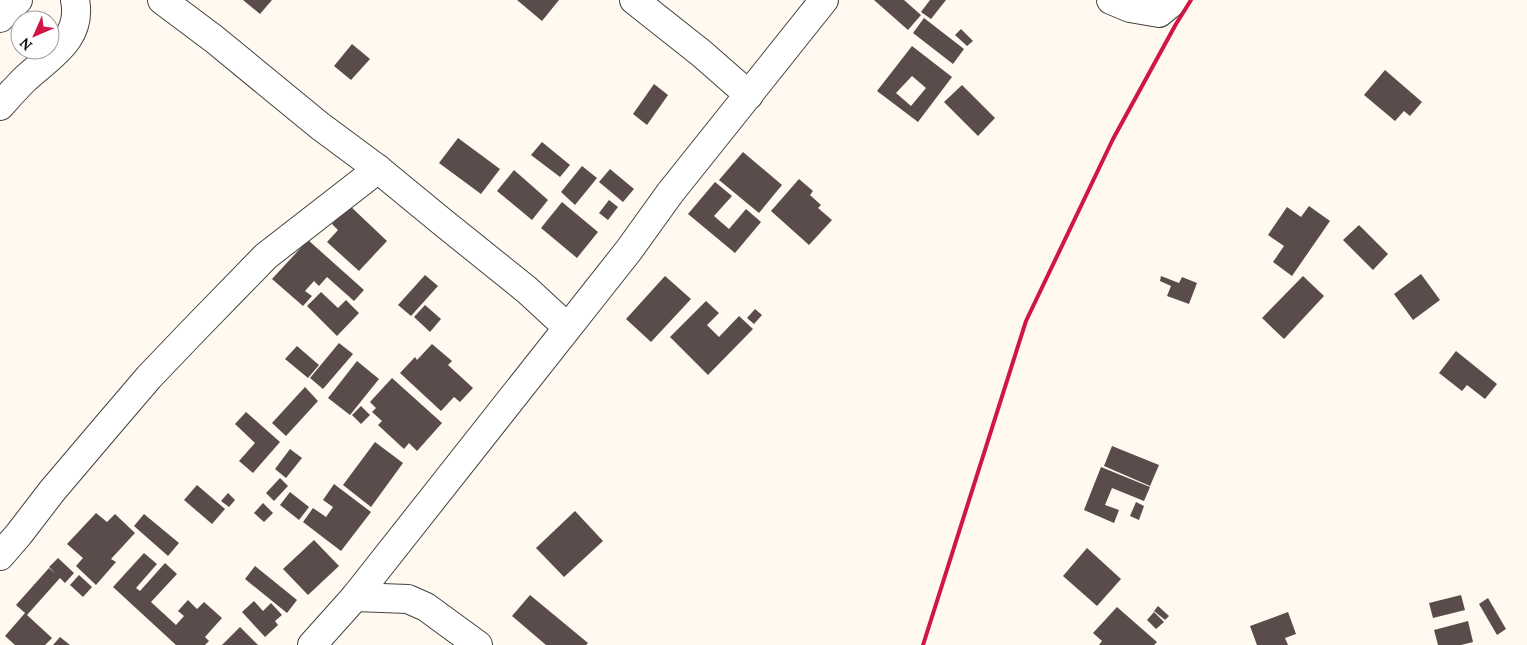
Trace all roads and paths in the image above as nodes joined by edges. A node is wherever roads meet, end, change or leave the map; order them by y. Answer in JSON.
{"nodes":[{"id":1,"x":18,"y":0,"type":"edge"},
{"id":2,"x":75,"y":0,"type":"edge"},
{"id":3,"x":162,"y":0,"type":"edge"},
{"id":4,"x":634,"y":0,"type":"edge"},
{"id":5,"x":824,"y":0,"type":"edge"},
{"id":6,"x":1111,"y":0,"type":"edge"},
{"id":7,"x":1175,"y":0,"type":"edge"},
{"id":8,"x":0,"y":18,"type":"edge"},
{"id":9,"x":749,"y":95,"type":"junction"},
{"id":10,"x":0,"y":106,"type":"edge"},
{"id":11,"x":378,"y":168,"type":"junction"},
{"id":12,"x":567,"y":326,"type":"junction"},
{"id":13,"x":0,"y":556,"type":"edge"},
{"id":14,"x":355,"y":597,"type":"junction"},
{"id":15,"x":312,"y":645,"type":"edge"},
{"id":16,"x":478,"y":645,"type":"edge"}],
"edges":[{"from":1,"to":8,"type":"street"},
{"from":2,"to":10,"type":"street"},
{"from":3,"to":11,"type":"street"},
{"from":4,"to":9,"type":"street"},
{"from":5,"to":9,"type":"street"},
{"from":6,"to":7,"type":"street"},
{"from":9,"to":12,"type":"street"},
{"from":11,"to":12,"type":"street"},
{"from":11,"to":13,"type":"street"},
{"from":12,"to":14,"type":"street"},
{"from":14,"to":15,"type":"street"},
{"from":14,"to":16,"type":"street"}]}
